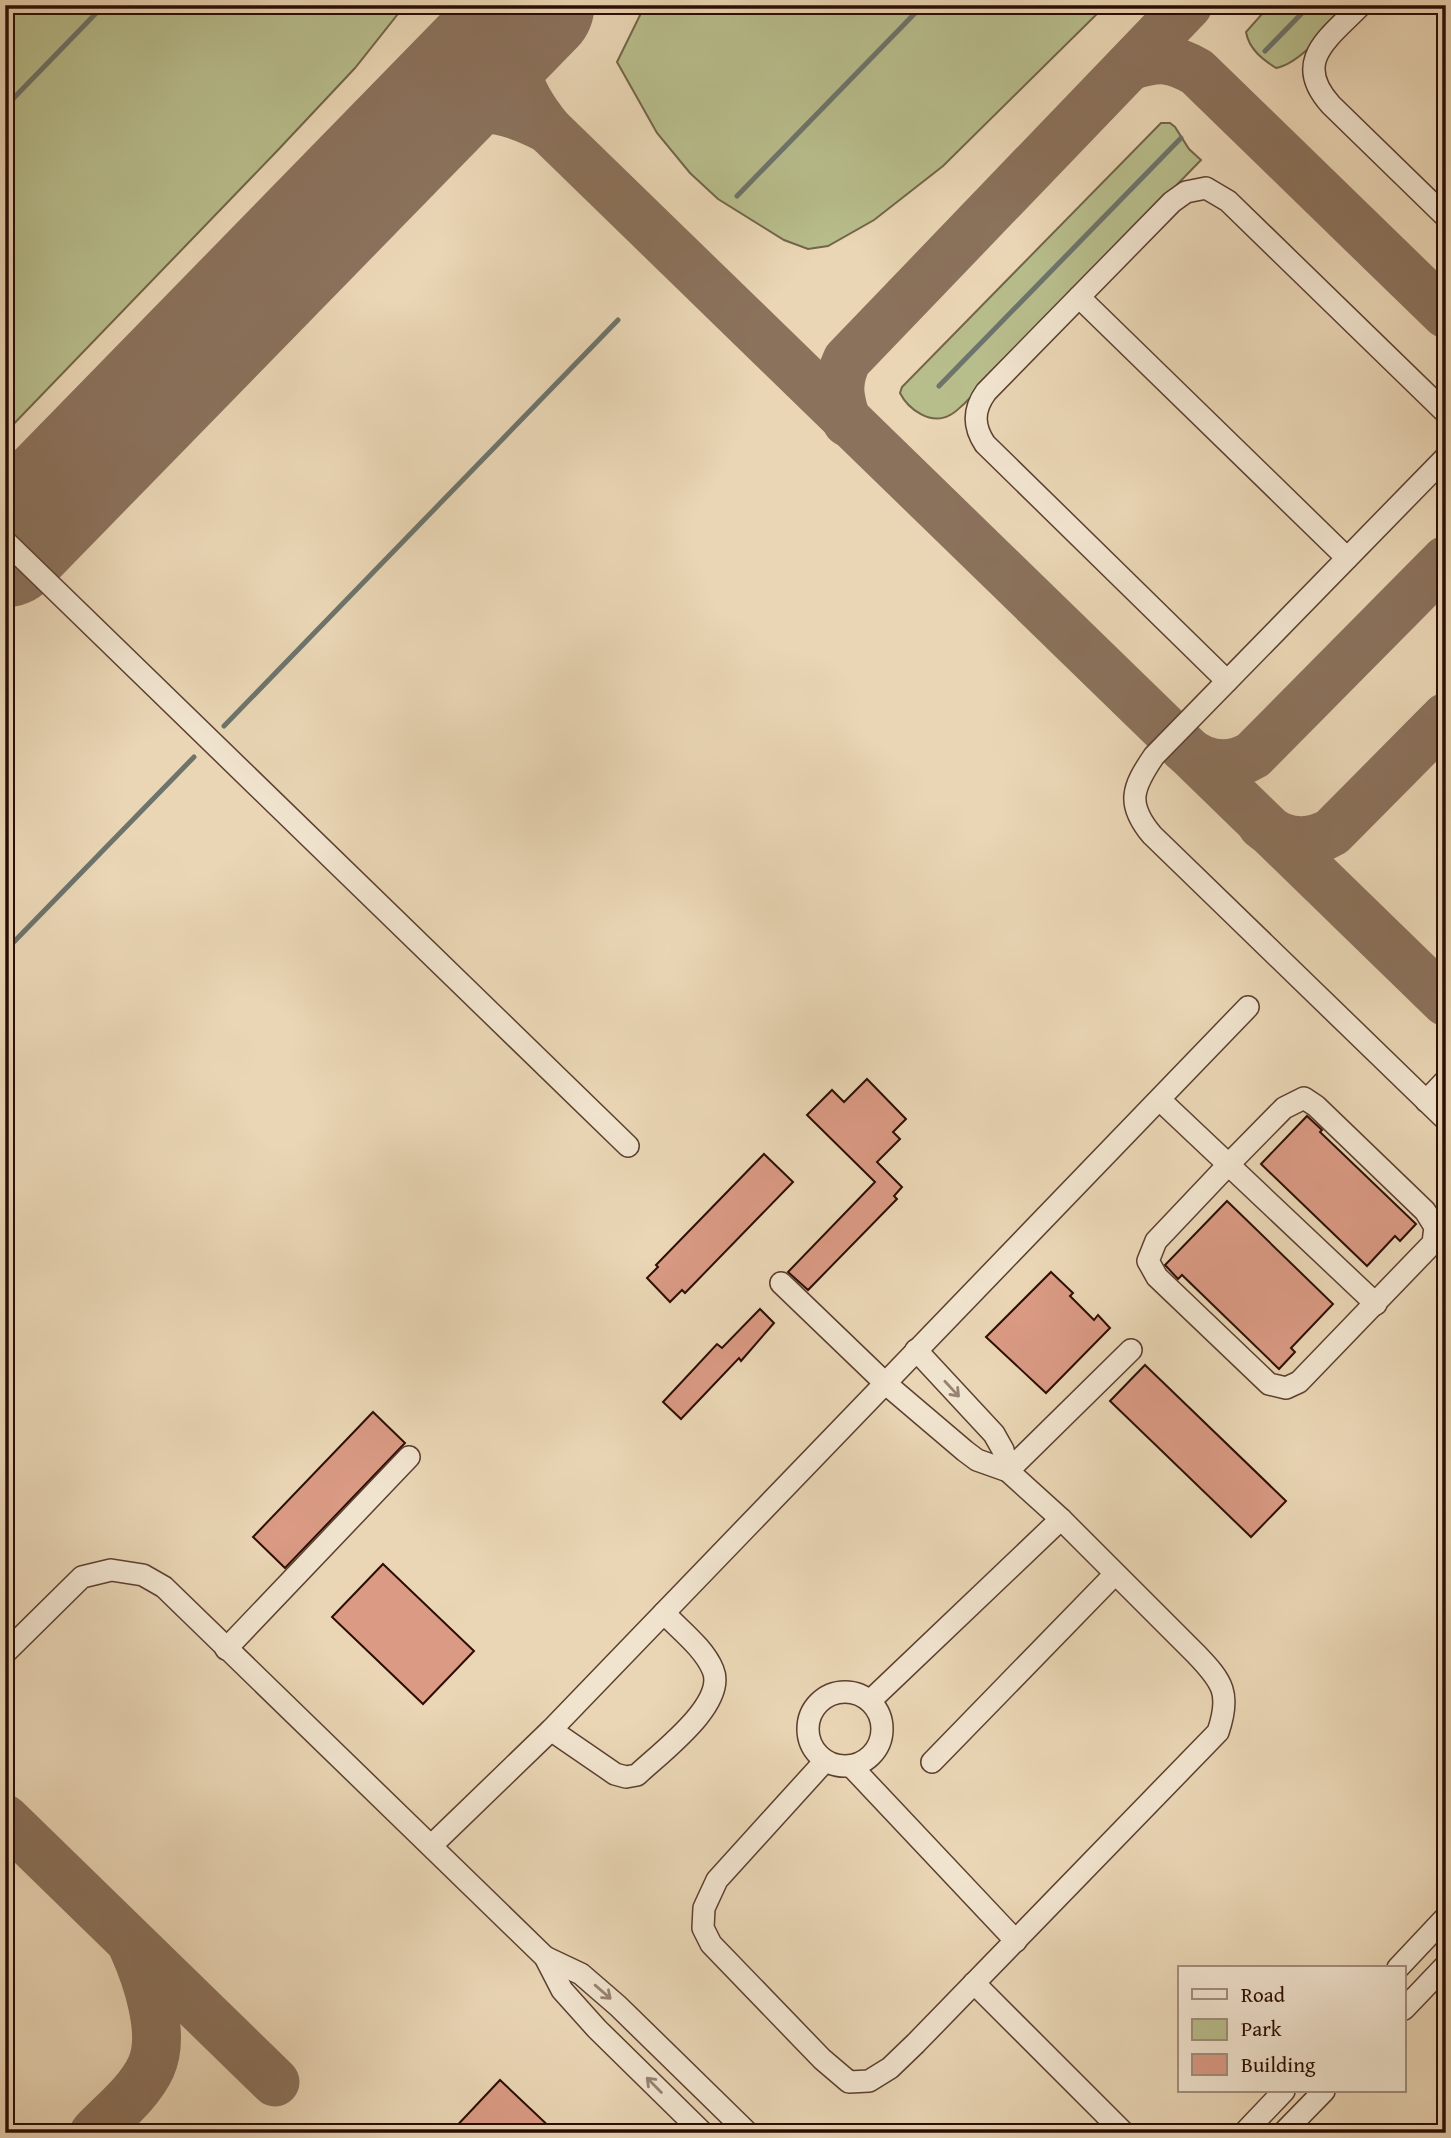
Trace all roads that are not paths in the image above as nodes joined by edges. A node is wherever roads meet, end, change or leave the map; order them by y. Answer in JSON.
{"nodes":[{"id":1,"x":1361,"y":5,"type":"edge"},
{"id":2,"x":1446,"y":216,"type":"edge"},
{"id":3,"x":1079,"y":297,"type":"junction"},
{"id":4,"x":1446,"y":413,"type":"edge"},
{"id":5,"x":1446,"y":457,"type":"edge"},
{"id":6,"x":5,"y":541,"type":"edge"},
{"id":7,"x":1347,"y":558,"type":"junction"},
{"id":8,"x":1227,"y":681,"type":"junction"},
{"id":9,"x":1248,"y":1007,"type":"dead end"},
{"id":10,"x":1446,"y":1080,"type":"edge"},
{"id":11,"x":1160,"y":1100,"type":"junction"},
{"id":12,"x":1426,"y":1101,"type":"junction"},
{"id":13,"x":1446,"y":1119,"type":"edge"},
{"id":14,"x":628,"y":1146,"type":"dead end"},
{"id":15,"x":1228,"y":1165,"type":"junction"},
{"id":16,"x":782,"y":1283,"type":"dead end"},
{"id":17,"x":1376,"y":1304,"type":"junction"},
{"id":18,"x":916,"y":1350,"type":"junction"},
{"id":19,"x":1131,"y":1350,"type":"dead end"},
{"id":20,"x":885,"y":1383,"type":"junction"},
{"id":21,"x":409,"y":1457,"type":"dead end"},
{"id":22,"x":1008,"y":1471,"type":"junction"},
{"id":23,"x":1061,"y":1519,"type":"junction"},
{"id":24,"x":1115,"y":1574,"type":"junction"},
{"id":25,"x":664,"y":1613,"type":"junction"},
{"id":26,"x":226,"y":1648,"type":"junction"},
{"id":27,"x":5,"y":1653,"type":"edge"},
{"id":28,"x":870,"y":1701,"type":"junction"},
{"id":29,"x":551,"y":1730,"type":"junction"},
{"id":30,"x":825,"y":1761,"type":"junction"},
{"id":31,"x":932,"y":1762,"type":"dead end"},
{"id":32,"x":850,"y":1766,"type":"junction"},
{"id":33,"x":432,"y":1845,"type":"junction"},
{"id":34,"x":1446,"y":1917,"type":"edge"},
{"id":35,"x":1016,"y":1941,"type":"junction"},
{"id":36,"x":545,"y":1957,"type":"junction"},
{"id":37,"x":1446,"y":1965,"type":"edge"},
{"id":38,"x":1400,"y":1966,"type":"edge"},
{"id":39,"x":975,"y":1983,"type":"junction"},
{"id":40,"x":1406,"y":2006,"type":"edge"},
{"id":41,"x":1283,"y":2092,"type":"edge"},
{"id":42,"x":1323,"y":2092,"type":"edge"},
{"id":43,"x":703,"y":2133,"type":"edge"},
{"id":44,"x":748,"y":2133,"type":"edge"},
{"id":45,"x":1124,"y":2133,"type":"edge"},
{"id":46,"x":1244,"y":2133,"type":"edge"},
{"id":47,"x":1283,"y":2133,"type":"edge"}],
"edges":[{"from":1,"to":2,"type":"street"},
{"from":3,"to":4,"type":"street"},
{"from":3,"to":7,"type":"street"},
{"from":3,"to":8,"type":"street"},
{"from":5,"to":7,"type":"street"},
{"from":6,"to":14,"type":"street"},
{"from":7,"to":8,"type":"street"},
{"from":8,"to":12,"type":"street"},
{"from":9,"to":11,"type":"street"},
{"from":10,"to":12,"type":"street"},
{"from":11,"to":15,"type":"street"},
{"from":11,"to":18,"type":"street"},
{"from":12,"to":13,"type":"street"},
{"from":15,"to":17,"type":"street"},
{"from":15,"to":17,"type":"street"},
{"from":15,"to":17,"type":"street"},
{"from":16,"to":20,"type":"street"},
{"from":18,"to":20,"type":"street"},
{"from":18,"to":22,"type":"street","one_way":true},
{"from":19,"to":22,"type":"street"},
{"from":20,"to":22,"type":"street"},
{"from":20,"to":25,"type":"street"},
{"from":21,"to":26,"type":"street"},
{"from":22,"to":23,"type":"street"},
{"from":23,"to":24,"type":"street"},
{"from":23,"to":28,"type":"street"},
{"from":24,"to":31,"type":"street"},
{"from":24,"to":35,"type":"street"},
{"from":25,"to":29,"type":"street"},
{"from":25,"to":29,"type":"street"},
{"from":26,"to":27,"type":"street"},
{"from":26,"to":33,"type":"street"},
{"from":28,"to":30,"type":"street"},
{"from":28,"to":32,"type":"street"},
{"from":29,"to":33,"type":"street"},
{"from":30,"to":32,"type":"street"},
{"from":30,"to":39,"type":"street"},
{"from":32,"to":35,"type":"street"},
{"from":33,"to":36,"type":"street"},
{"from":34,"to":38,"type":"street"},
{"from":35,"to":39,"type":"street"},
{"from":43,"to":36,"type":"street","one_way":true},
{"from":36,"to":44,"type":"street","one_way":true},
{"from":37,"to":40,"type":"street"},
{"from":39,"to":45,"type":"street"},
{"from":41,"to":46,"type":"street"},
{"from":42,"to":47,"type":"street"}]}
